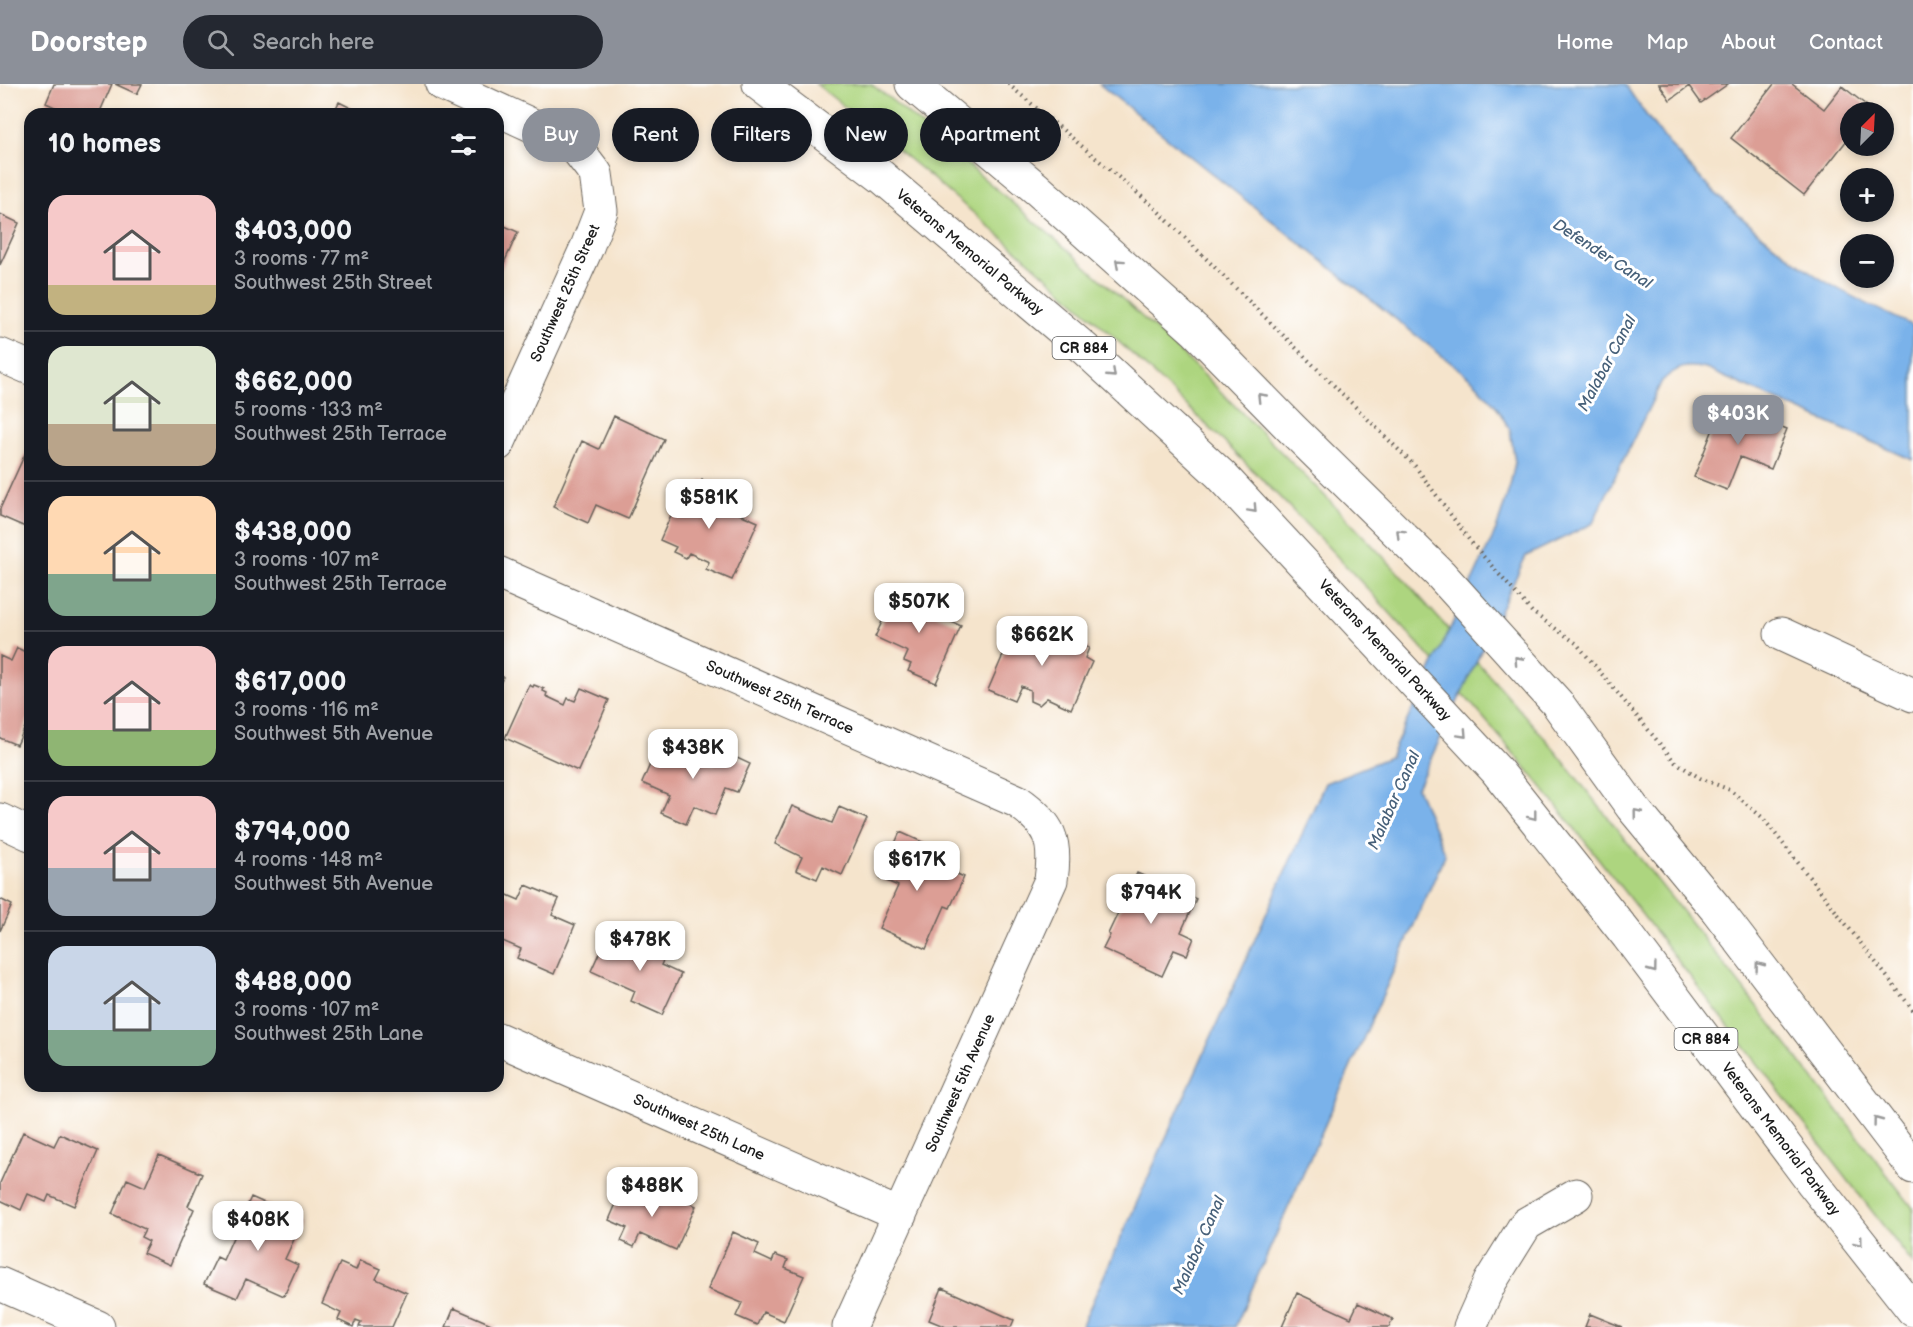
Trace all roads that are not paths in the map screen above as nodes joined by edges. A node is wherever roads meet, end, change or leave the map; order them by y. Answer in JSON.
{"nodes":[{"id":1,"x":442,"y":84,"type":"edge"},
{"id":2,"x":759,"y":84,"type":"edge"},
{"id":3,"x":912,"y":84,"type":"edge"},
{"id":4,"x":494,"y":108,"type":"edge"},
{"id":5,"x":504,"y":112,"type":"edge"},
{"id":6,"x":0,"y":355,"type":"edge"},
{"id":7,"x":24,"y":365,"type":"edge"},
{"id":8,"x":504,"y":431,"type":"edge"},
{"id":9,"x":504,"y":576,"type":"edge"},
{"id":10,"x":1781,"y":634,"type":"dead end"},
{"id":11,"x":1913,"y":695,"type":"edge"},
{"id":12,"x":0,"y":820,"type":"edge"},
{"id":13,"x":24,"y":831,"type":"edge"},
{"id":14,"x":1050,"y":836,"type":"joint"},
{"id":15,"x":504,"y":1042,"type":"edge"},
{"id":16,"x":1913,"y":1167,"type":"edge"},
{"id":17,"x":1576,"y":1195,"type":"dead end"},
{"id":18,"x":900,"y":1215,"type":"junction"},
{"id":19,"x":0,"y":1284,"type":"edge"},
{"id":20,"x":1913,"y":1310,"type":"edge"},
{"id":21,"x":98,"y":1327,"type":"edge"},
{"id":22,"x":849,"y":1327,"type":"edge"},
{"id":23,"x":1470,"y":1327,"type":"edge"}],
"edges":[{"from":1,"to":4,"type":"main road","name":"Southwest 25th Street"},
{"from":2,"to":20,"type":"main road","name":"Veterans Memorial Parkway","number":"CR 884","one_way":true},
{"from":16,"to":3,"type":"main road","one_way":true},
{"from":5,"to":8,"type":"main road","name":"Southwest 25th Street"},
{"from":6,"to":7,"type":"main road"},
{"from":9,"to":14,"type":"main road","name":"Southwest 25th Terrace"},
{"from":10,"to":11,"type":"main road"},
{"from":12,"to":13,"type":"main road"},
{"from":14,"to":18,"type":"main road","name":"Southwest 5th Avenue"},
{"from":15,"to":18,"type":"main road","name":"Southwest 25th Lane"},
{"from":17,"to":23,"type":"main road"},
{"from":18,"to":22,"type":"main road","name":"Southwest 5th Avenue"},
{"from":19,"to":21,"type":"main road"}]}
